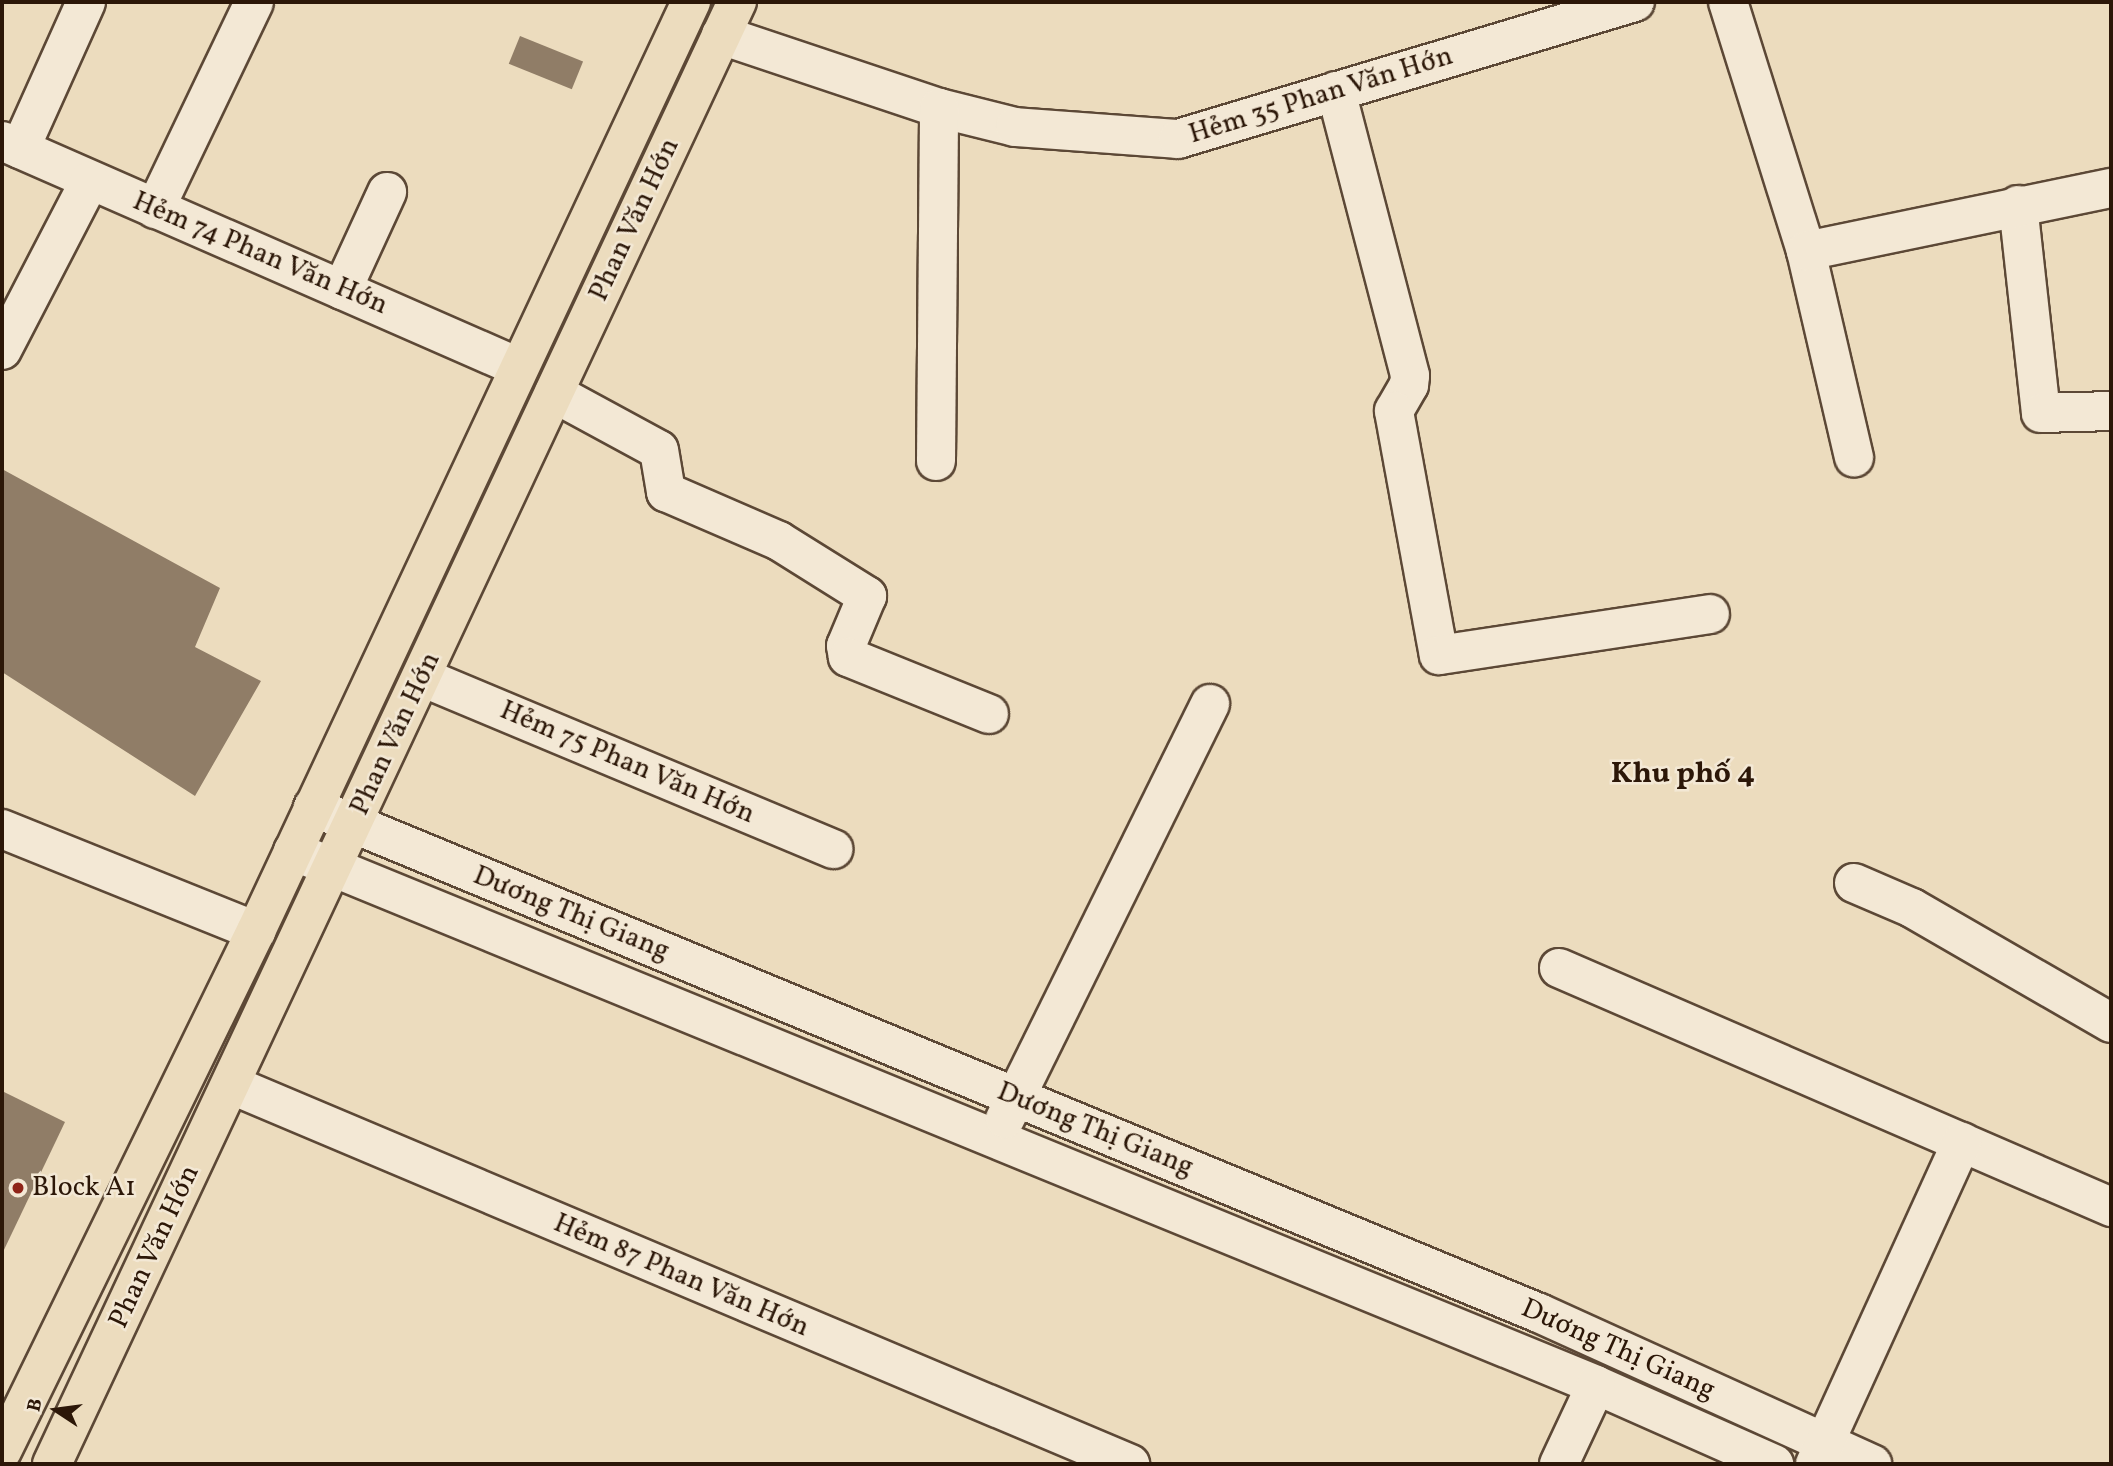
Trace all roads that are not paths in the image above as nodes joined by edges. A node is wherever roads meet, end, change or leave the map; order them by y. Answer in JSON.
{"nodes":[{"id":1,"x":86,"y":2,"type":"edge"},
{"id":2,"x":254,"y":2,"type":"edge"},
{"id":3,"x":691,"y":2,"type":"edge"},
{"id":4,"x":1635,"y":2,"type":"edge"},
{"id":5,"x":1728,"y":2,"type":"edge"},
{"id":6,"x":729,"y":19,"type":"edge"},
{"id":7,"x":1336,"y":91,"type":"junction"},
{"id":8,"x":939,"y":108,"type":"junction"},
{"id":9,"x":11,"y":145,"type":"edge"},
{"id":10,"x":90,"y":180,"type":"junction"},
{"id":11,"x":2111,"y":188,"type":"edge"},
{"id":12,"x":387,"y":192,"type":"dead end"},
{"id":13,"x":2018,"y":205,"type":"junction"},
{"id":14,"x":155,"y":209,"type":"junction"},
{"id":15,"x":1806,"y":251,"type":"junction"},
{"id":16,"x":342,"y":289,"type":"junction"},
{"id":17,"x":2,"y":350,"type":"edge"},
{"id":18,"x":518,"y":367,"type":"junction"},
{"id":19,"x":554,"y":393,"type":"junction"},
{"id":20,"x":2111,"y":411,"type":"edge"},
{"id":21,"x":1854,"y":458,"type":"dead end"},
{"id":22,"x":936,"y":461,"type":"dead end"},
{"id":23,"x":1710,"y":614,"type":"dead end"},
{"id":24,"x":422,"y":677,"type":"junction"},
{"id":25,"x":1210,"y":704,"type":"dead end"},
{"id":26,"x":989,"y":714,"type":"dead end"},
{"id":27,"x":313,"y":807,"type":"junction"},
{"id":28,"x":353,"y":825,"type":"junction"},
{"id":29,"x":2,"y":829,"type":"edge"},
{"id":30,"x":833,"y":849,"type":"dead end"},
{"id":31,"x":293,"y":851,"type":"junction"},
{"id":32,"x":333,"y":868,"type":"junction"},
{"id":33,"x":1854,"y":883,"type":"dead end"},
{"id":34,"x":256,"y":931,"type":"junction"},
{"id":35,"x":1559,"y":968,"type":"dead end"},
{"id":36,"x":2111,"y":1023,"type":"edge"},
{"id":37,"x":232,"y":1085,"type":"junction"},
{"id":38,"x":1017,"y":1097,"type":"junction"},
{"id":39,"x":995,"y":1137,"type":"junction"},
{"id":40,"x":1962,"y":1142,"type":"junction"},
{"id":41,"x":2111,"y":1207,"type":"edge"},
{"id":42,"x":1596,"y":1385,"type":"junction"},
{"id":43,"x":2,"y":1451,"type":"edge"},
{"id":44,"x":1821,"y":1454,"type":"edge"},
{"id":45,"x":52,"y":1464,"type":"edge"},
{"id":46,"x":1130,"y":1464,"type":"edge"},
{"id":47,"x":1559,"y":1464,"type":"edge"},
{"id":48,"x":1774,"y":1464,"type":"edge"},
{"id":49,"x":1872,"y":1464,"type":"edge"}],
"edges":[{"from":1,"to":9,"type":"street"},
{"from":2,"to":14,"type":"street"},
{"from":3,"to":18,"type":"main road","name":"Phan Văn Hớn"},
{"from":4,"to":7,"type":"street","name":"Hẻm 35 Phan Văn Hớn"},
{"from":5,"to":15,"type":"street"},
{"from":6,"to":8,"type":"street","name":"Hẻm 35 Phan Văn Hớn"},
{"from":6,"to":19,"type":"main road","name":"Phan Văn Hớn"},
{"from":7,"to":8,"type":"street","name":"Hẻm 35 Phan Văn Hớn"},
{"from":7,"to":23,"type":"street"},
{"from":8,"to":22,"type":"street"},
{"from":9,"to":10,"type":"street","name":"Hẻm 74 Phan Văn Hớn"},
{"from":10,"to":14,"type":"street","name":"Hẻm 74 Phan Văn Hớn"},
{"from":10,"to":17,"type":"street"},
{"from":11,"to":13,"type":"street"},
{"from":12,"to":16,"type":"street"},
{"from":13,"to":15,"type":"street"},
{"from":13,"to":20,"type":"street"},
{"from":14,"to":16,"type":"street","name":"Hẻm 74 Phan Văn Hớn"},
{"from":15,"to":21,"type":"street"},
{"from":16,"to":18,"type":"street","name":"Hẻm 74 Phan Văn Hớn"},
{"from":18,"to":27,"type":"main road","name":"Phan Văn Hớn"},
{"from":19,"to":24,"type":"main road","name":"Phan Văn Hớn"},
{"from":19,"to":26,"type":"street"},
{"from":24,"to":28,"type":"main road","name":"Phan Văn Hớn"},
{"from":24,"to":30,"type":"street","name":"Hẻm 75 Phan Văn Hớn"},
{"from":25,"to":38,"type":"street"},
{"from":27,"to":28,"type":"street","name":"Dương Thị Giang"},
{"from":27,"to":31,"type":"main road","name":"Phan Văn Hớn"},
{"from":28,"to":32,"type":"main road","name":"Phan Văn Hớn"},
{"from":28,"to":38,"type":"street","name":"Dương Thị Giang"},
{"from":29,"to":34,"type":"street"},
{"from":31,"to":32,"type":"street","name":"Dương Thị Giang"},
{"from":31,"to":34,"type":"main road","name":"Phan Văn Hớn"},
{"from":32,"to":37,"type":"main road","name":"Phan Văn Hớn"},
{"from":32,"to":39,"type":"street","name":"Dương Thị Giang"},
{"from":33,"to":36,"type":"street"},
{"from":34,"to":43,"type":"main road","name":"Phan Văn Hớn"},
{"from":35,"to":40,"type":"street"},
{"from":37,"to":45,"type":"main road","name":"Phan Văn Hớn"},
{"from":37,"to":46,"type":"street","name":"Hẻm 87 Phan Văn Hớn"},
{"from":38,"to":39,"type":"street"},
{"from":38,"to":44,"type":"street","name":"Dương Thị Giang"},
{"from":39,"to":42,"type":"street","name":"Dương Thị Giang"},
{"from":40,"to":41,"type":"street"},
{"from":40,"to":44,"type":"street"},
{"from":42,"to":47,"type":"street"},
{"from":42,"to":48,"type":"street","name":"Dương Thị Giang"},
{"from":44,"to":49,"type":"street","name":"Dương Thị Giang"}]}
